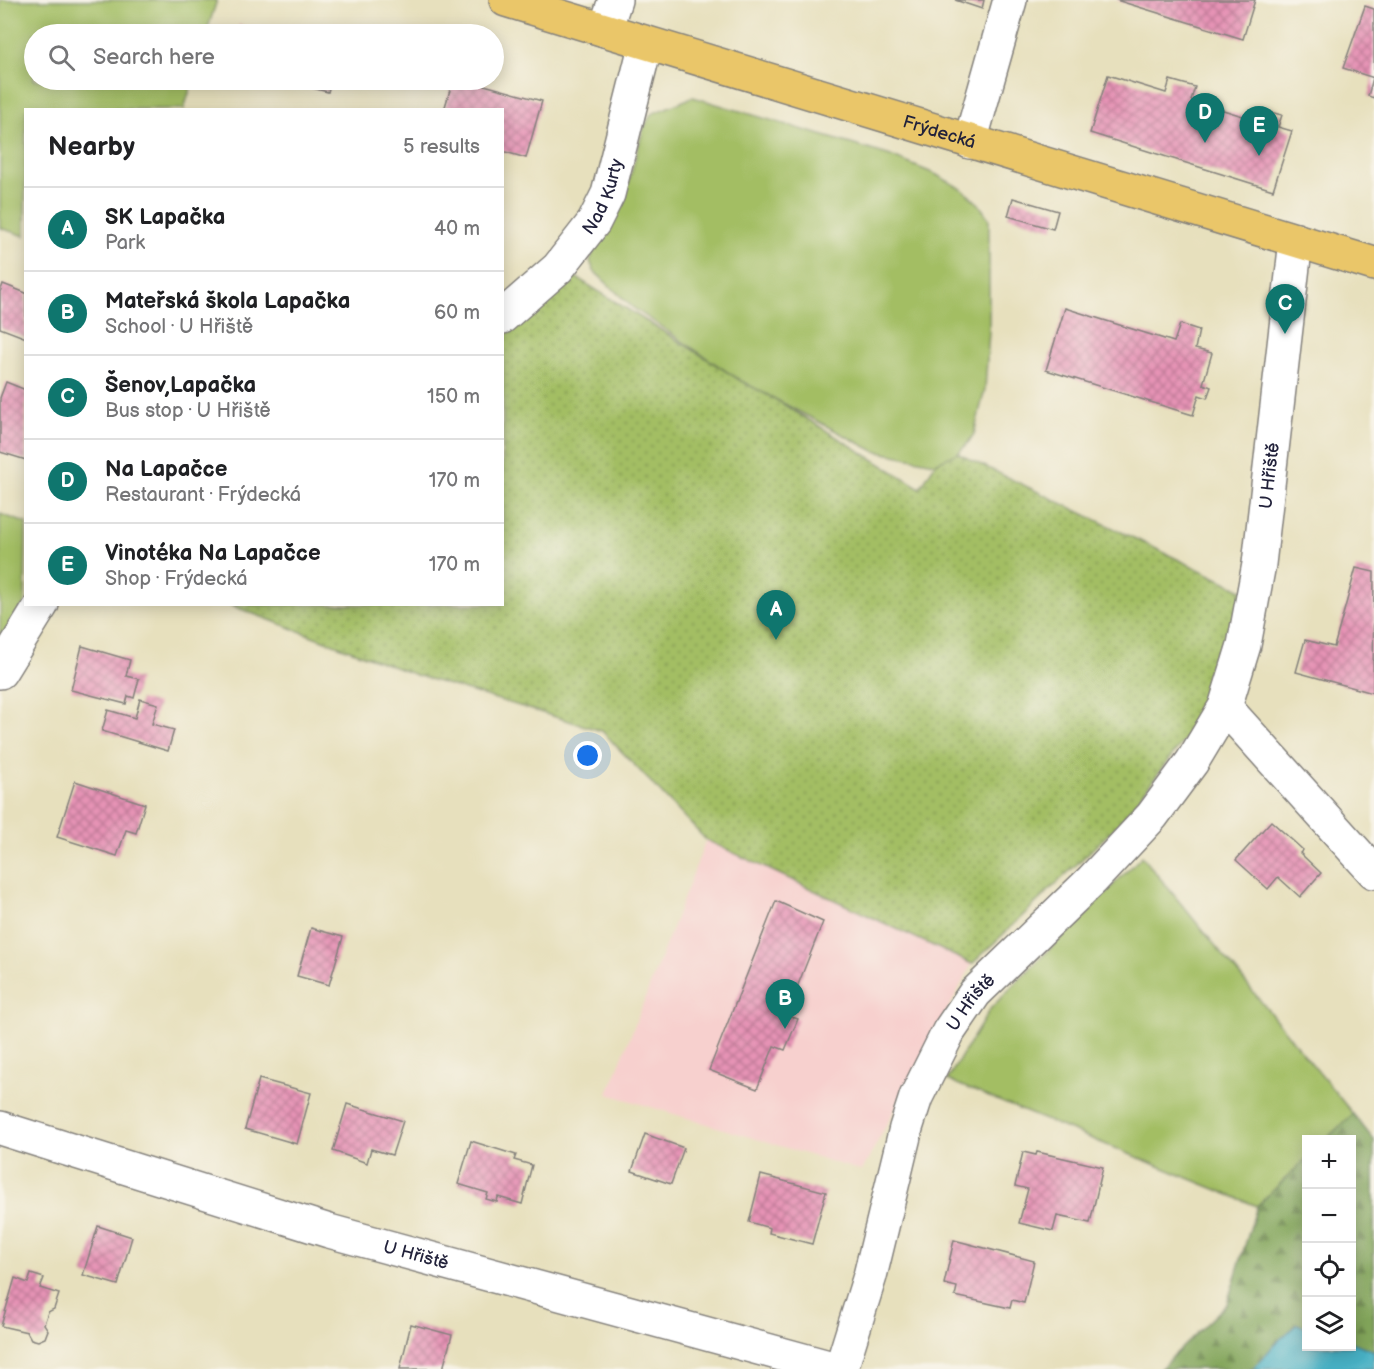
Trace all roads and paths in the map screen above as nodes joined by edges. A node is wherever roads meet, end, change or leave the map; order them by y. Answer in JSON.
{"nodes":[{"id":1,"x":506,"y":0,"type":"edge"},
{"id":2,"x":1010,"y":0,"type":"edge"},
{"id":3,"x":610,"y":15,"type":"edge"},
{"id":4,"x":646,"y":43,"type":"junction"},
{"id":5,"x":970,"y":142,"type":"junction"},
{"id":6,"x":1296,"y":240,"type":"junction"},
{"id":7,"x":1374,"y":264,"type":"edge"},
{"id":8,"x":504,"y":315,"type":"edge"},
{"id":9,"x":41,"y":606,"type":"edge"},
{"id":10,"x":0,"y":672,"type":"edge"},
{"id":11,"x":1225,"y":707,"type":"junction"},
{"id":12,"x":1374,"y":872,"type":"edge"},
{"id":13,"x":0,"y":1128,"type":"edge"},
{"id":14,"x":838,"y":1369,"type":"edge"}],
"edges":[{"from":1,"to":3,"type":"main road","name":"Frýdecká"},
{"from":2,"to":5,"type":"street"},
{"from":3,"to":4,"type":"main road","name":"Frýdecká"},
{"from":4,"to":5,"type":"main road","name":"Frýdecká"},
{"from":4,"to":8,"type":"street","name":"Nad Kurty"},
{"from":5,"to":6,"type":"main road","name":"Frýdecká"},
{"from":6,"to":7,"type":"main road","name":"Frýdecká"},
{"from":6,"to":11,"type":"street","name":"U Hřiště"},
{"from":9,"to":10,"type":"street"},
{"from":11,"to":12,"type":"street"},
{"from":11,"to":14,"type":"street","name":"U Hřiště"},
{"from":13,"to":14,"type":"street","name":"U Hřiště"}]}
